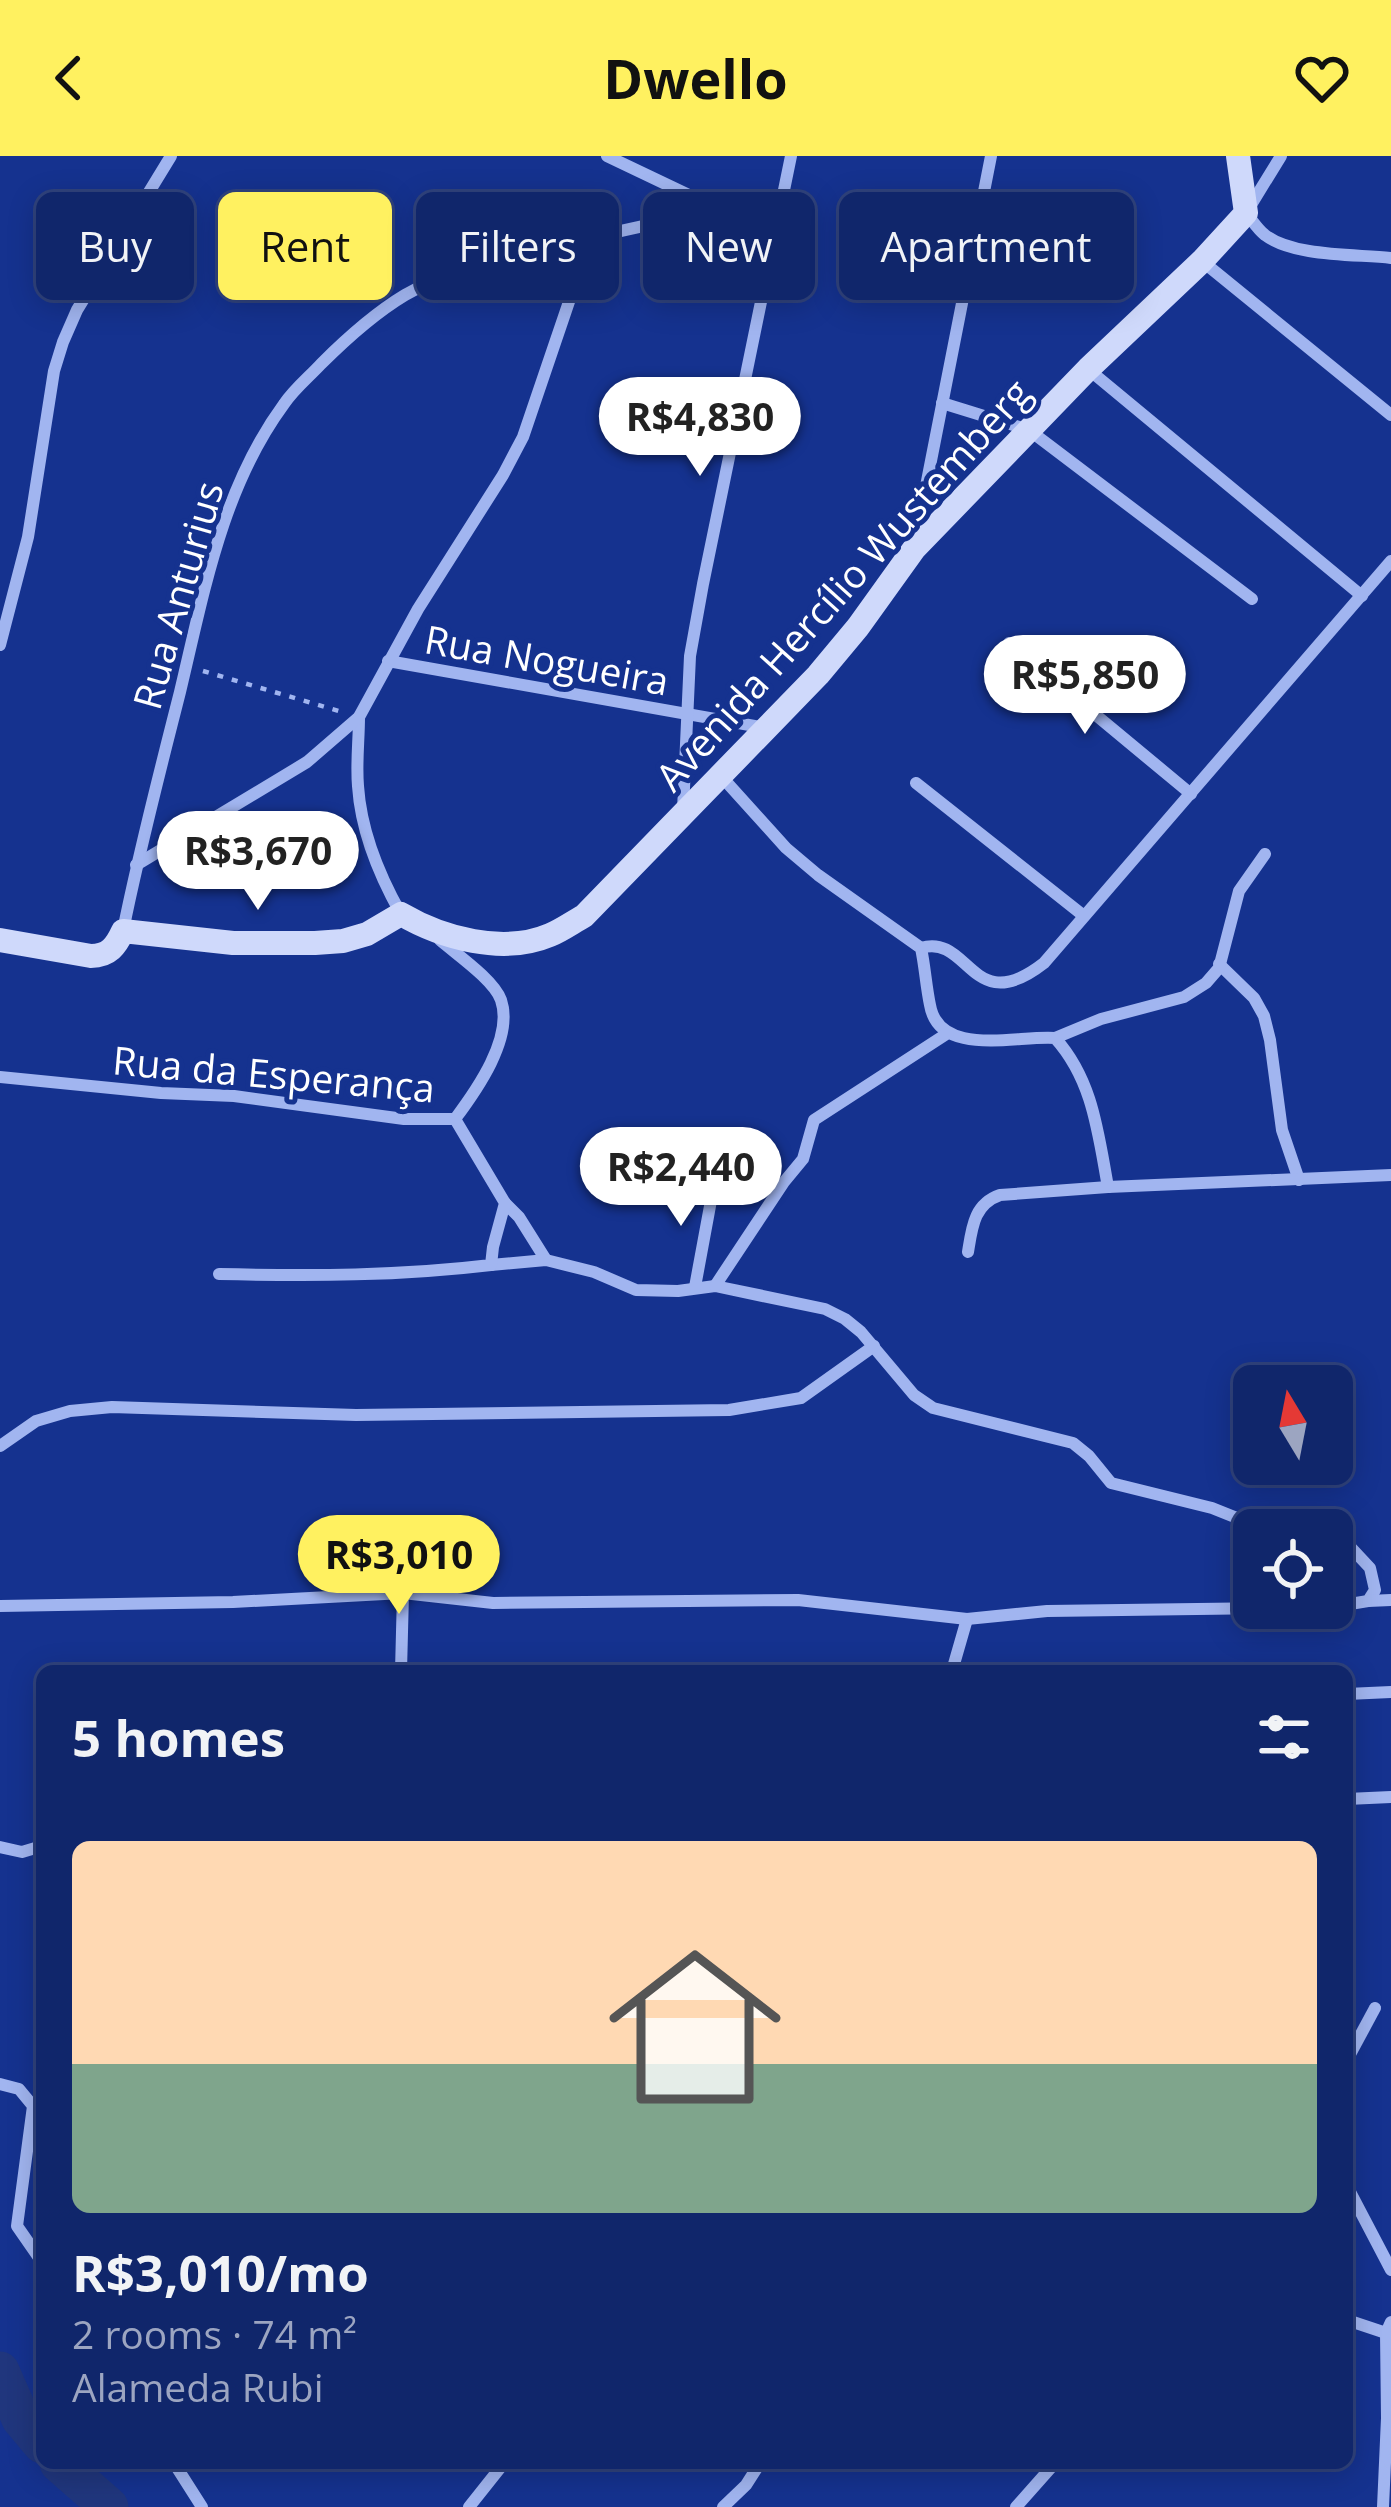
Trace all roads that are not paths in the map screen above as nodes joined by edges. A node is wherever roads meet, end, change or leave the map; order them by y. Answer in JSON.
{"nodes":[{"id":1,"x":170,"y":156,"type":"edge"},
{"id":2,"x":607,"y":156,"type":"edge"},
{"id":3,"x":791,"y":156,"type":"edge"},
{"id":4,"x":991,"y":156,"type":"edge"},
{"id":5,"x":1238,"y":156,"type":"edge"},
{"id":6,"x":1281,"y":156,"type":"edge"},
{"id":7,"x":682,"y":192,"type":"edge"},
{"id":8,"x":784,"y":192,"type":"edge"},
{"id":9,"x":1246,"y":213,"type":"junction"},
{"id":10,"x":1391,"y":258,"type":"edge"},
{"id":11,"x":1202,"y":261,"type":"junction"},
{"id":12,"x":416,"y":290,"type":"edge"},
{"id":13,"x":570,"y":300,"type":"edge"},
{"id":14,"x":762,"y":300,"type":"edge"},
{"id":15,"x":1088,"y":369,"type":"junction"},
{"id":16,"x":942,"y":404,"type":"junction"},
{"id":17,"x":1391,"y":415,"type":"edge"},
{"id":18,"x":1030,"y":430,"type":"junction"},
{"id":19,"x":914,"y":549,"type":"junction"},
{"id":20,"x":1391,"y":562,"type":"edge"},
{"id":21,"x":1362,"y":596,"type":"junction"},
{"id":22,"x":1252,"y":598,"type":"dead end"},
{"id":23,"x":1009,"y":643,"type":"dead end"},
{"id":24,"x":0,"y":645,"type":"edge"},
{"id":25,"x":388,"y":662,"type":"junction"},
{"id":26,"x":686,"y":714,"type":"junction"},
{"id":27,"x":359,"y":717,"type":"junction"},
{"id":28,"x":767,"y":728,"type":"junction"},
{"id":29,"x":721,"y":776,"type":"junction"},
{"id":30,"x":916,"y":783,"type":"dead end"},
{"id":31,"x":1191,"y":794,"type":"junction"},
{"id":32,"x":683,"y":812,"type":"junction"},
{"id":33,"x":1265,"y":854,"type":"dead end"},
{"id":34,"x":136,"y":866,"type":"junction"},
{"id":35,"x":400,"y":914,"type":"junction"},
{"id":36,"x":1084,"y":916,"type":"junction"},
{"id":37,"x":123,"y":931,"type":"junction"},
{"id":38,"x":430,"y":931,"type":"junction"},
{"id":39,"x":0,"y":940,"type":"edge"},
{"id":40,"x":921,"y":948,"type":"junction"},
{"id":41,"x":1220,"y":964,"type":"junction"},
{"id":42,"x":948,"y":1034,"type":"junction"},
{"id":43,"x":1055,"y":1038,"type":"junction"},
{"id":44,"x":0,"y":1077,"type":"edge"},
{"id":45,"x":454,"y":1119,"type":"junction"},
{"id":46,"x":1391,"y":1175,"type":"edge"},
{"id":47,"x":715,"y":1179,"type":"dead end"},
{"id":48,"x":1299,"y":1180,"type":"junction"},
{"id":49,"x":1108,"y":1187,"type":"junction"},
{"id":50,"x":505,"y":1203,"type":"junction"},
{"id":51,"x":968,"y":1252,"type":"dead end"},
{"id":52,"x":546,"y":1260,"type":"junction"},
{"id":53,"x":491,"y":1265,"type":"junction"},
{"id":54,"x":219,"y":1274,"type":"dead end"},
{"id":55,"x":715,"y":1286,"type":"junction"},
{"id":56,"x":695,"y":1287,"type":"junction"},
{"id":57,"x":874,"y":1346,"type":"junction"},
{"id":58,"x":0,"y":1446,"type":"edge"},
{"id":59,"x":1233,"y":1516,"type":"edge"},
{"id":60,"x":1353,"y":1550,"type":"edge"},
{"id":61,"x":403,"y":1593,"type":"junction"},
{"id":62,"x":1391,"y":1600,"type":"edge"},
{"id":63,"x":1368,"y":1601,"type":"junction"},
{"id":64,"x":1353,"y":1604,"type":"edge"},
{"id":65,"x":0,"y":1606,"type":"edge"},
{"id":66,"x":1233,"y":1608,"type":"edge"},
{"id":67,"x":967,"y":1619,"type":"junction"},
{"id":68,"x":401,"y":1665,"type":"edge"},
{"id":69,"x":954,"y":1665,"type":"edge"},
{"id":70,"x":1391,"y":1692,"type":"edge"},
{"id":71,"x":1353,"y":1694,"type":"edge"},
{"id":72,"x":1391,"y":1797,"type":"edge"},
{"id":73,"x":1353,"y":1799,"type":"edge"},
{"id":74,"x":0,"y":1847,"type":"edge"},
{"id":75,"x":36,"y":1848,"type":"edge"},
{"id":76,"x":1375,"y":2008,"type":"dead end"},
{"id":77,"x":1353,"y":2049,"type":"edge"},
{"id":78,"x":0,"y":2084,"type":"edge"},
{"id":79,"x":1353,"y":2197,"type":"edge"},
{"id":80,"x":36,"y":2253,"type":"edge"},
{"id":81,"x":1391,"y":2270,"type":"edge"},
{"id":82,"x":1353,"y":2321,"type":"edge"},
{"id":83,"x":1388,"y":2327,"type":"edge"},
{"id":84,"x":178,"y":2469,"type":"edge"},
{"id":85,"x":499,"y":2469,"type":"edge"},
{"id":86,"x":756,"y":2469,"type":"edge"},
{"id":87,"x":1049,"y":2469,"type":"edge"},
{"id":88,"x":202,"y":2507,"type":"edge"},
{"id":89,"x":469,"y":2507,"type":"edge"},
{"id":90,"x":723,"y":2507,"type":"edge"},
{"id":91,"x":1016,"y":2507,"type":"edge"},
{"id":92,"x":1384,"y":2507,"type":"edge"}],
"edges":[{"from":1,"to":24,"type":"street"},
{"from":2,"to":7,"type":"street"},
{"from":3,"to":8,"type":"street"},
{"from":4,"to":16,"type":"street"},
{"from":5,"to":9,"type":"street"},
{"from":6,"to":9,"type":"street"},
{"from":9,"to":10,"type":"street"},
{"from":9,"to":11,"type":"street","name":"Avenida Hercílio Wustemberg"},
{"from":11,"to":15,"type":"street","name":"Avenida Hercílio Wustemberg"},
{"from":11,"to":17,"type":"street"},
{"from":12,"to":34,"type":"street","name":"Rua Anturius"},
{"from":13,"to":25,"type":"street"},
{"from":14,"to":26,"type":"street"},
{"from":15,"to":18,"type":"street","name":"Avenida Hercílio Wustemberg"},
{"from":15,"to":21,"type":"street"},
{"from":16,"to":18,"type":"street"},
{"from":16,"to":19,"type":"street"},
{"from":18,"to":19,"type":"street","name":"Avenida Hercílio Wustemberg"},
{"from":18,"to":22,"type":"street"},
{"from":19,"to":28,"type":"street","name":"Avenida Hercílio Wustemberg"},
{"from":20,"to":21,"type":"street"},
{"from":21,"to":31,"type":"street"},
{"from":23,"to":31,"type":"street"},
{"from":25,"to":26,"type":"street","name":"Rua Nogueira"},
{"from":25,"to":27,"type":"street"},
{"from":26,"to":28,"type":"street","name":"Rua Nogueira"},
{"from":26,"to":32,"type":"street"},
{"from":27,"to":34,"type":"street"},
{"from":27,"to":35,"type":"street"},
{"from":28,"to":29,"type":"street","name":"Avenida Hercílio Wustemberg"},
{"from":29,"to":32,"type":"street","name":"Avenida Hercílio Wustemberg"},
{"from":29,"to":40,"type":"street"},
{"from":30,"to":36,"type":"street"},
{"from":31,"to":36,"type":"street"},
{"from":32,"to":38,"type":"street","name":"Avenida Hercílio Wustemberg"},
{"from":33,"to":41,"type":"street"},
{"from":34,"to":37,"type":"street","name":"Rua Anturius"},
{"from":35,"to":37,"type":"street"},
{"from":35,"to":38,"type":"street","name":"Avenida Hercílio Wustemberg"},
{"from":36,"to":40,"type":"street"},
{"from":37,"to":39,"type":"street"},
{"from":38,"to":45,"type":"street","name":"Rua da Esperança"},
{"from":40,"to":42,"type":"street"},
{"from":41,"to":43,"type":"street"},
{"from":41,"to":48,"type":"street"},
{"from":42,"to":43,"type":"street"},
{"from":42,"to":55,"type":"street"},
{"from":43,"to":49,"type":"street"},
{"from":44,"to":45,"type":"street","name":"Rua da Esperança"},
{"from":45,"to":50,"type":"street"},
{"from":46,"to":48,"type":"street"},
{"from":47,"to":56,"type":"street"},
{"from":48,"to":49,"type":"street"},
{"from":49,"to":51,"type":"street"},
{"from":50,"to":52,"type":"street"},
{"from":50,"to":53,"type":"street"},
{"from":52,"to":53,"type":"street"},
{"from":52,"to":56,"type":"street"},
{"from":53,"to":54,"type":"street"},
{"from":55,"to":56,"type":"street"},
{"from":55,"to":57,"type":"street"},
{"from":57,"to":58,"type":"street"},
{"from":57,"to":59,"type":"street"},
{"from":60,"to":63,"type":"street"},
{"from":61,"to":65,"type":"street"},
{"from":61,"to":67,"type":"street"},
{"from":61,"to":68,"type":"street"},
{"from":62,"to":63,"type":"street"},
{"from":63,"to":64,"type":"street"},
{"from":66,"to":67,"type":"street"},
{"from":67,"to":69,"type":"street"},
{"from":70,"to":71,"type":"street"},
{"from":72,"to":73,"type":"street"},
{"from":74,"to":75,"type":"street"},
{"from":76,"to":77,"type":"street"},
{"from":78,"to":80,"type":"street"},
{"from":79,"to":81,"type":"street"},
{"from":82,"to":83,"type":"street"},
{"from":83,"to":92,"type":"street"},
{"from":84,"to":88,"type":"street"},
{"from":85,"to":89,"type":"street"},
{"from":86,"to":90,"type":"street"},
{"from":87,"to":91,"type":"street"}]}
